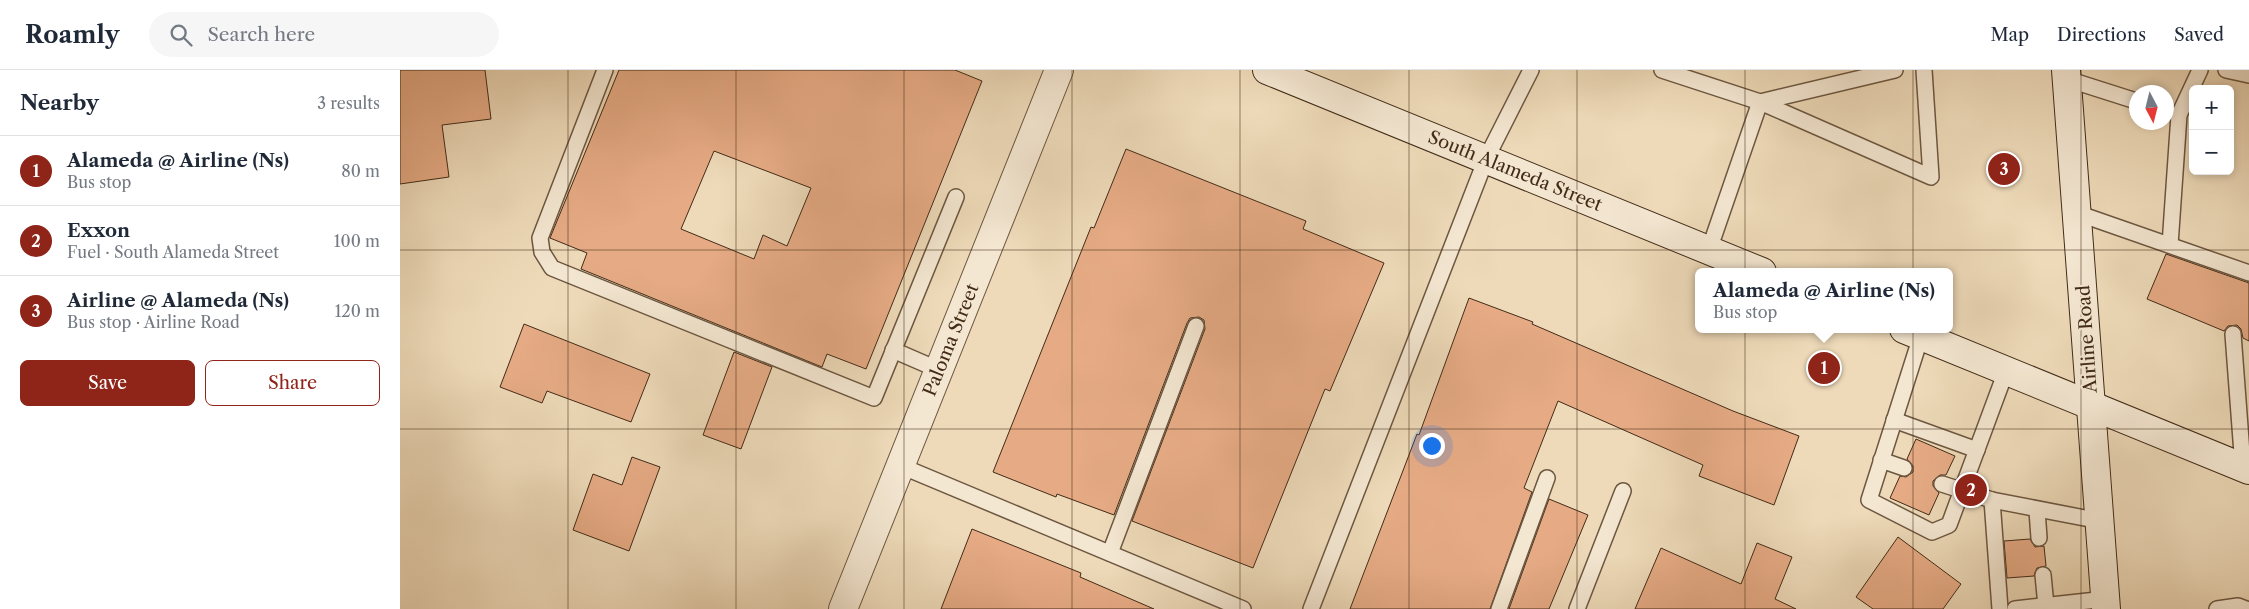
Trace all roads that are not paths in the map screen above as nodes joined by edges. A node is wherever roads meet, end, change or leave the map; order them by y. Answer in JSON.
{"nodes":[{"id":1,"x":605,"y":70,"type":"edge"},
{"id":2,"x":1059,"y":70,"type":"edge"},
{"id":3,"x":1267,"y":70,"type":"edge"},
{"id":4,"x":1531,"y":70,"type":"edge"},
{"id":5,"x":1662,"y":70,"type":"edge"},
{"id":6,"x":1895,"y":70,"type":"edge"},
{"id":7,"x":1924,"y":70,"type":"edge"},
{"id":8,"x":2200,"y":70,"type":"edge"},
{"id":9,"x":2226,"y":70,"type":"edge"},
{"id":10,"x":2066,"y":74,"type":"edge"},
{"id":11,"x":2249,"y":75,"type":"edge"},
{"id":12,"x":2129,"y":98,"type":"edge"},
{"id":13,"x":1760,"y":102,"type":"junction"},
{"id":14,"x":2174,"y":111,"type":"edge"},
{"id":15,"x":2173,"y":130,"type":"edge"},
{"id":16,"x":1486,"y":159,"type":"junction"},
{"id":17,"x":956,"y":197,"type":"dead end"},
{"id":18,"x":2077,"y":213,"type":"junction"},
{"id":19,"x":2170,"y":245,"type":"junction"},
{"id":20,"x":1709,"y":250,"type":"junction"},
{"id":21,"x":1752,"y":268,"type":"edge"},
{"id":22,"x":2249,"y":272,"type":"edge"},
{"id":23,"x":1196,"y":326,"type":"dead end"},
{"id":24,"x":1912,"y":333,"type":"edge"},
{"id":25,"x":2233,"y":334,"type":"dead end"},
{"id":26,"x":893,"y":350,"type":"junction"},
{"id":27,"x":2242,"y":360,"type":"edge"},
{"id":28,"x":939,"y":370,"type":"junction"},
{"id":29,"x":2006,"y":371,"type":"junction"},
{"id":30,"x":2092,"y":406,"type":"junction"},
{"id":31,"x":1894,"y":420,"type":"junction"},
{"id":32,"x":1977,"y":450,"type":"junction"},
{"id":33,"x":1881,"y":460,"type":"junction"},
{"id":34,"x":901,"y":466,"type":"junction"},
{"id":35,"x":1904,"y":468,"type":"dead end"},
{"id":36,"x":2246,"y":468,"type":"edge"},
{"id":37,"x":1547,"y":478,"type":"dead end"},
{"id":38,"x":1942,"y":484,"type":"dead end"},
{"id":39,"x":1623,"y":491,"type":"dead end"},
{"id":40,"x":1962,"y":492,"type":"junction"},
{"id":41,"x":1992,"y":500,"type":"junction"},
{"id":42,"x":2037,"y":510,"type":"junction"},
{"id":43,"x":2100,"y":521,"type":"junction"},
{"id":44,"x":2039,"y":538,"type":"dead end"},
{"id":45,"x":1110,"y":553,"type":"junction"},
{"id":46,"x":2043,"y":576,"type":"dead end"},
{"id":47,"x":2106,"y":604,"type":"edge"},
{"id":48,"x":2046,"y":606,"type":"junction"},
{"id":49,"x":2240,"y":608,"type":"edge"},
{"id":50,"x":843,"y":609,"type":"edge"},
{"id":51,"x":1243,"y":609,"type":"edge"},
{"id":52,"x":1311,"y":609,"type":"edge"},
{"id":53,"x":1499,"y":609,"type":"edge"},
{"id":54,"x":1577,"y":609,"type":"edge"},
{"id":55,"x":2000,"y":609,"type":"edge"},
{"id":56,"x":2015,"y":609,"type":"edge"},
{"id":57,"x":2217,"y":609,"type":"edge"}],
"edges":[{"from":1,"to":26,"type":"lane"},
{"from":2,"to":28,"type":"main road","name":"Paloma Street"},
{"from":3,"to":16,"type":"main road","name":"South Alameda Street"},
{"from":4,"to":16,"type":"lane"},
{"from":5,"to":13,"type":"lane"},
{"from":6,"to":13,"type":"lane"},
{"from":7,"to":13,"type":"lane"},
{"from":8,"to":14,"type":"lane"},
{"from":9,"to":11,"type":"lane"},
{"from":10,"to":12,"type":"lane"},
{"from":10,"to":18,"type":"main road","name":"Airline Road"},
{"from":13,"to":20,"type":"lane"},
{"from":15,"to":19,"type":"lane"},
{"from":16,"to":20,"type":"main road","name":"South Alameda Street"},
{"from":16,"to":52,"type":"lane"},
{"from":17,"to":26,"type":"lane"},
{"from":18,"to":19,"type":"lane"},
{"from":18,"to":30,"type":"main road","name":"Airline Road"},
{"from":19,"to":22,"type":"lane"},
{"from":20,"to":21,"type":"main road","name":"South Alameda Street"},
{"from":23,"to":45,"type":"lane"},
{"from":24,"to":29,"type":"main road"},
{"from":24,"to":31,"type":"lane"},
{"from":25,"to":27,"type":"lane"},
{"from":26,"to":28,"type":"lane"},
{"from":27,"to":36,"type":"lane"},
{"from":28,"to":34,"type":"main road","name":"Paloma Street"},
{"from":29,"to":30,"type":"main road"},
{"from":29,"to":32,"type":"lane"},
{"from":30,"to":36,"type":"main road"},
{"from":30,"to":43,"type":"main road","name":"Airline Road"},
{"from":31,"to":32,"type":"lane"},
{"from":31,"to":33,"type":"lane"},
{"from":32,"to":40,"type":"lane"},
{"from":33,"to":35,"type":"lane"},
{"from":33,"to":40,"type":"lane"},
{"from":34,"to":45,"type":"lane"},
{"from":34,"to":50,"type":"main road","name":"Paloma Street"},
{"from":37,"to":53,"type":"lane"},
{"from":38,"to":40,"type":"lane"},
{"from":39,"to":54,"type":"lane"},
{"from":40,"to":41,"type":"lane"},
{"from":41,"to":42,"type":"lane"},
{"from":41,"to":55,"type":"lane"},
{"from":42,"to":43,"type":"lane"},
{"from":42,"to":44,"type":"lane"},
{"from":43,"to":47,"type":"main road","name":"Airline Road"},
{"from":45,"to":51,"type":"lane"},
{"from":46,"to":48,"type":"lane"},
{"from":47,"to":48,"type":"lane"},
{"from":48,"to":56,"type":"lane"},
{"from":49,"to":57,"type":"lane"}]}
